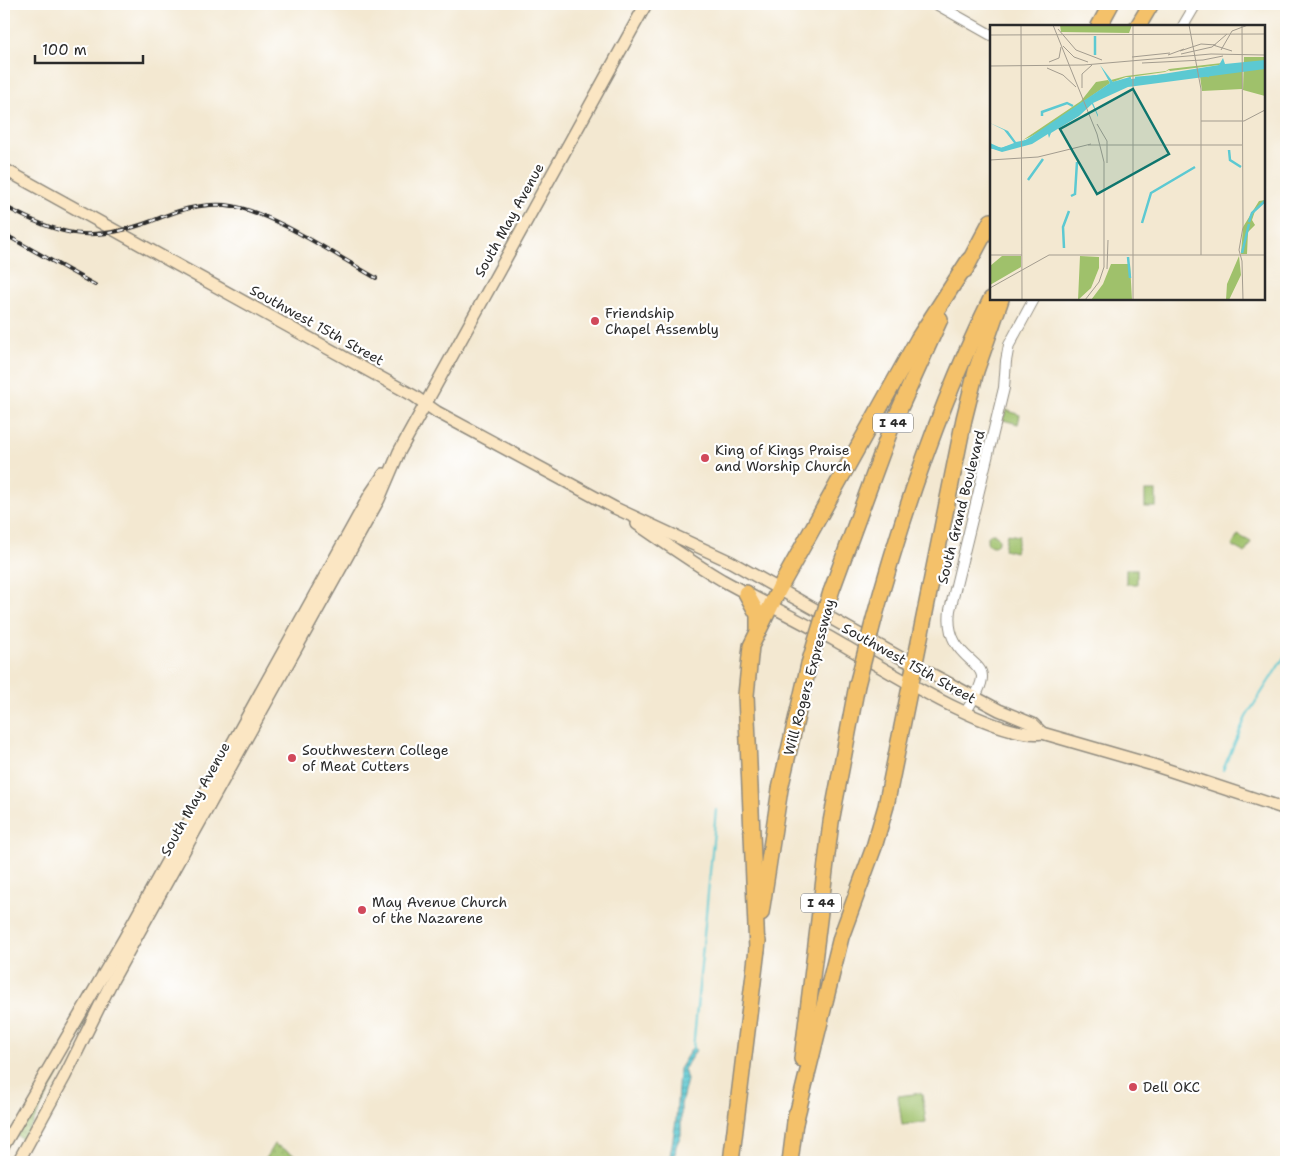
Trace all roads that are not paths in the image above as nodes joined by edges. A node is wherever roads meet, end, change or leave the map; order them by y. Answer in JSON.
{"nodes":[{"id":1,"x":646,"y":4,"type":"edge"},
{"id":2,"x":936,"y":4,"type":"edge"},
{"id":3,"x":1111,"y":4,"type":"edge"},
{"id":4,"x":1151,"y":4,"type":"edge"},
{"id":5,"x":1196,"y":4,"type":"edge"},
{"id":6,"x":1100,"y":25,"type":"edge"},
{"id":7,"x":1139,"y":25,"type":"edge"},
{"id":8,"x":1184,"y":25,"type":"edge"},
{"id":9,"x":990,"y":34,"type":"edge"},
{"id":10,"x":4,"y":169,"type":"edge"},
{"id":11,"x":990,"y":223,"type":"edge"},
{"id":12,"x":969,"y":260,"type":"junction"},
{"id":13,"x":991,"y":300,"type":"edge"},
{"id":14,"x":1001,"y":300,"type":"edge"},
{"id":15,"x":1033,"y":300,"type":"edge"},
{"id":16,"x":426,"y":404,"type":"junction"},
{"id":17,"x":399,"y":452,"type":"junction"},
{"id":18,"x":615,"y":508,"type":"junction"},
{"id":19,"x":731,"y":562,"type":"junction"},
{"id":20,"x":721,"y":580,"type":"junction"},
{"id":21,"x":779,"y":589,"type":"junction"},
{"id":22,"x":746,"y":593,"type":"junction"},
{"id":23,"x":770,"y":605,"type":"junction"},
{"id":24,"x":758,"y":630,"type":"junction"},
{"id":25,"x":915,"y":665,"type":"junction"},
{"id":26,"x":911,"y":683,"type":"junction"},
{"id":27,"x":974,"y":696,"type":"junction"},
{"id":28,"x":966,"y":712,"type":"junction"},
{"id":29,"x":1042,"y":733,"type":"junction"},
{"id":30,"x":1286,"y":809,"type":"edge"},
{"id":31,"x":757,"y":950,"type":"junction"},
{"id":32,"x":795,"y":1123,"type":"junction"},
{"id":33,"x":5,"y":1142,"type":"edge"},
{"id":34,"x":18,"y":1162,"type":"edge"},
{"id":35,"x":731,"y":1162,"type":"edge"},
{"id":36,"x":790,"y":1162,"type":"edge"}],
"edges":[{"from":1,"to":16,"type":"main road","name":"South May Avenue"},
{"from":2,"to":9,"type":"street"},
{"from":3,"to":6,"type":"highway"},
{"from":4,"to":7,"type":"highway"},
{"from":5,"to":8,"type":"street"},
{"from":10,"to":16,"type":"main road","name":"Southwest 15th Street"},
{"from":11,"to":12,"type":"highway","name":"Will Rogers Expressway","number":"I 44"},
{"from":12,"to":21,"type":"highway"},
{"from":12,"to":31,"type":"highway","name":"Will Rogers Expressway","number":"I 44","bridge":true},
{"from":13,"to":32,"type":"highway","number":"I 44","bridge":true},
{"from":14,"to":25,"type":"highway"},
{"from":15,"to":27,"type":"street","name":"South Grand Boulevard"},
{"from":16,"to":17,"type":"main road","name":"South May Avenue"},
{"from":16,"to":18,"type":"main road","name":"Southwest 15th Street"},
{"from":17,"to":33,"type":"main road","name":"South May Avenue"},
{"from":17,"to":34,"type":"main road","name":"South May Avenue"},
{"from":18,"to":19,"type":"main road","name":"Southwest 15th Street"},
{"from":18,"to":20,"type":"main road","name":"Southwest 15th Street"},
{"from":19,"to":20,"type":"main road"},
{"from":19,"to":21,"type":"main road","name":"Southwest 15th Street"},
{"from":20,"to":22,"type":"main road","name":"Southwest 15th Street"},
{"from":21,"to":23,"type":"highway"},
{"from":21,"to":25,"type":"main road","name":"Southwest 15th Street"},
{"from":22,"to":23,"type":"main road","name":"Southwest 15th Street"},
{"from":22,"to":24,"type":"highway"},
{"from":23,"to":24,"type":"highway"},
{"from":23,"to":26,"type":"main road","name":"Southwest 15th Street"},
{"from":24,"to":31,"type":"highway"},
{"from":25,"to":26,"type":"highway"},
{"from":25,"to":27,"type":"main road","name":"Southwest 15th Street"},
{"from":26,"to":28,"type":"main road","name":"Southwest 15th Street"},
{"from":26,"to":32,"type":"highway"},
{"from":27,"to":28,"type":"street","name":"South Grand Boulevard"},
{"from":27,"to":29,"type":"main road","name":"Southwest 15th Street"},
{"from":28,"to":29,"type":"main road","name":"Southwest 15th Street"},
{"from":29,"to":30,"type":"main road","name":"Southwest 15th Street"},
{"from":31,"to":35,"type":"highway","name":"Will Rogers Expressway","number":"I 44"},
{"from":32,"to":36,"type":"highway","number":"I 44"}]}
